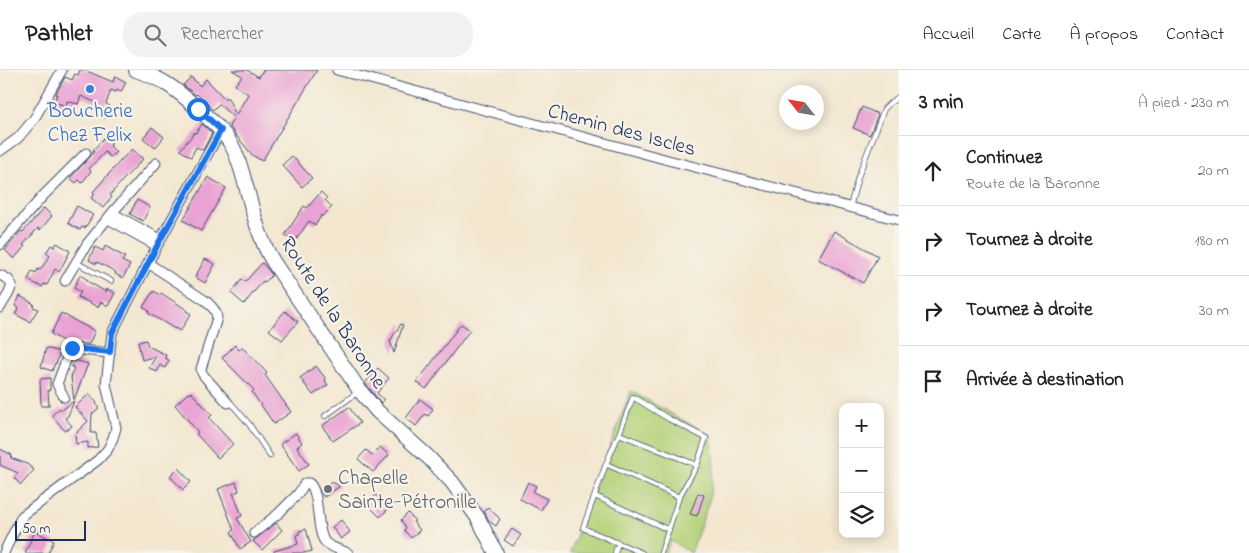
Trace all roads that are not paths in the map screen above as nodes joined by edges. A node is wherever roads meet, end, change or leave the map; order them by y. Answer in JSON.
{"nodes":[{"id":1,"x":62,"y":70,"type":"edge"},
{"id":2,"x":136,"y":70,"type":"edge"},
{"id":3,"x":337,"y":70,"type":"edge"},
{"id":4,"x":899,"y":97,"type":"edge"},
{"id":5,"x":221,"y":130,"type":"junction"},
{"id":6,"x":0,"y":151,"type":"edge"},
{"id":7,"x":86,"y":152,"type":"dead end"},
{"id":8,"x":156,"y":163,"type":"dead end"},
{"id":9,"x":850,"y":207,"type":"junction"},
{"id":10,"x":110,"y":216,"type":"junction"},
{"id":11,"x":899,"y":220,"type":"edge"},
{"id":12,"x":159,"y":242,"type":"junction"},
{"id":13,"x":0,"y":245,"type":"edge"},
{"id":14,"x":77,"y":262,"type":"junction"},
{"id":15,"x":148,"y":263,"type":"junction"},
{"id":16,"x":0,"y":274,"type":"edge"},
{"id":17,"x":65,"y":281,"type":"dead end"},
{"id":18,"x":111,"y":281,"type":"dead end"},
{"id":19,"x":0,"y":308,"type":"edge"},
{"id":20,"x":110,"y":352,"type":"junction"},
{"id":21,"x":360,"y":391,"type":"junction"},
{"id":22,"x":64,"y":397,"type":"dead end"},
{"id":23,"x":228,"y":403,"type":"joint"},
{"id":24,"x":325,"y":416,"type":"dead end"},
{"id":25,"x":619,"y":434,"type":"junction"},
{"id":26,"x":270,"y":456,"type":"dead end"},
{"id":27,"x":606,"y":464,"type":"junction"},
{"id":28,"x":697,"y":465,"type":"junction"},
{"id":29,"x":595,"y":496,"type":"junction"},
{"id":30,"x":679,"y":497,"type":"junction"},
{"id":31,"x":669,"y":530,"type":"junction"},
{"id":32,"x":254,"y":533,"type":"dead end"},
{"id":33,"x":618,"y":543,"type":"junction"},
{"id":34,"x":492,"y":550,"type":"edge"},
{"id":35,"x":4,"y":553,"type":"edge"},
{"id":36,"x":348,"y":553,"type":"edge"},
{"id":37,"x":615,"y":553,"type":"edge"},
{"id":38,"x":642,"y":553,"type":"edge"},
{"id":39,"x":661,"y":553,"type":"edge"}],
"edges":[{"from":1,"to":6,"type":"street"},
{"from":2,"to":5,"type":"main road","name":"Route de la Baronne"},
{"from":3,"to":9,"type":"street","name":"Chemin des Iscles"},
{"from":4,"to":9,"type":"lane"},
{"from":5,"to":12,"type":"street"},
{"from":5,"to":21,"type":"main road","name":"Route de la Baronne"},
{"from":7,"to":13,"type":"street"},
{"from":8,"to":10,"type":"street"},
{"from":9,"to":11,"type":"street","name":"Chemin des Iscles"},
{"from":10,"to":12,"type":"street"},
{"from":10,"to":14,"type":"street"},
{"from":12,"to":15,"type":"street"},
{"from":14,"to":17,"type":"street"},
{"from":14,"to":18,"type":"lane"},
{"from":15,"to":20,"type":"street"},
{"from":15,"to":23,"type":"street"},
{"from":16,"to":19,"type":"street"},
{"from":20,"to":22,"type":"street"},
{"from":20,"to":35,"type":"street"},
{"from":21,"to":24,"type":"lane"},
{"from":21,"to":34,"type":"main road","name":"Route de la Baronne"},
{"from":23,"to":26,"type":"lane"},
{"from":25,"to":27,"type":"lane"},
{"from":25,"to":28,"type":"lane"},
{"from":25,"to":28,"type":"lane"},
{"from":27,"to":29,"type":"lane"},
{"from":27,"to":30,"type":"lane"},
{"from":28,"to":30,"type":"lane"},
{"from":29,"to":31,"type":"lane"},
{"from":29,"to":33,"type":"lane"},
{"from":30,"to":31,"type":"lane"},
{"from":31,"to":39,"type":"lane"},
{"from":32,"to":36,"type":"street"},
{"from":33,"to":37,"type":"lane"},
{"from":33,"to":38,"type":"lane"}]}
